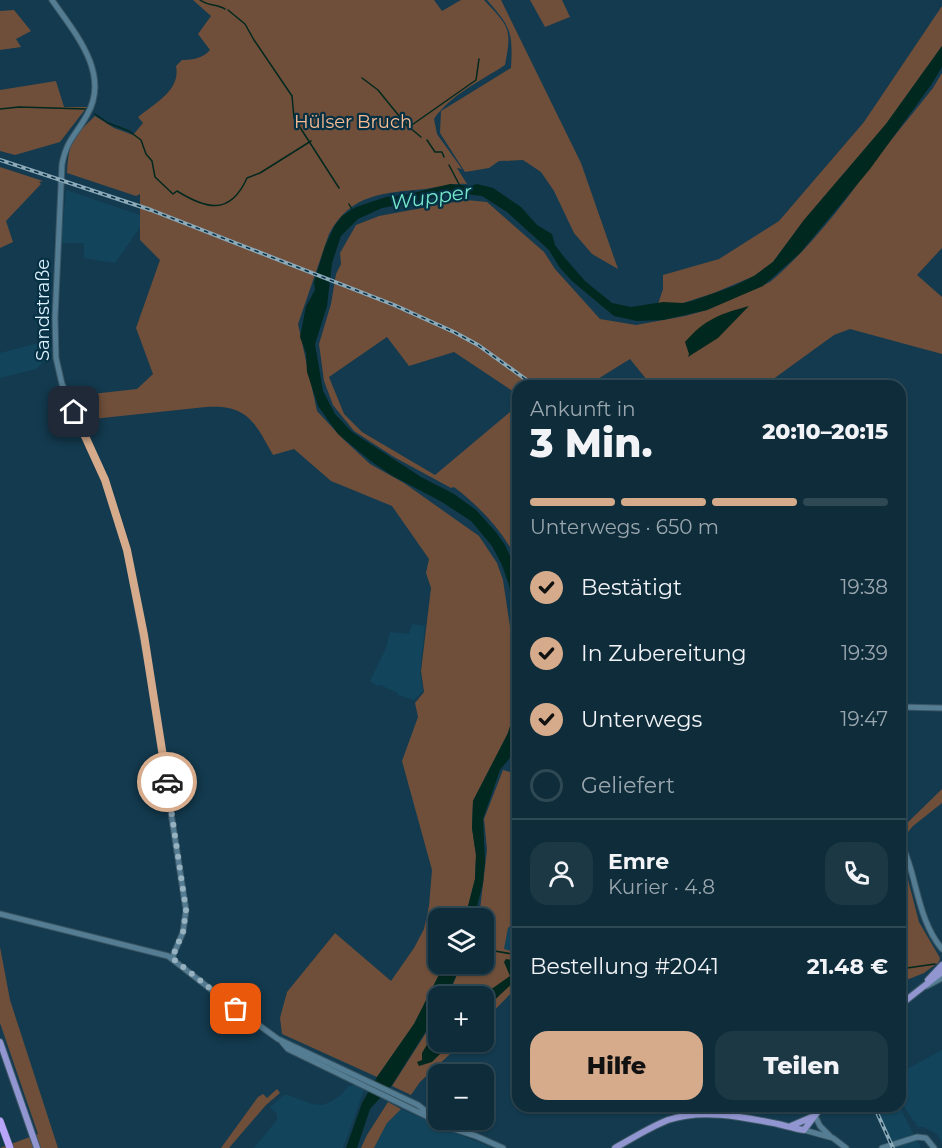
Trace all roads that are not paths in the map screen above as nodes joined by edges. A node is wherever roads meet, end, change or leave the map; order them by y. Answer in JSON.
{"nodes":[{"id":1,"x":52,"y":0,"type":"edge"},
{"id":2,"x":906,"y":707,"type":"edge"},
{"id":3,"x":942,"y":708,"type":"edge"},
{"id":4,"x":906,"y":855,"type":"edge"},
{"id":5,"x":0,"y":914,"type":"edge"},
{"id":6,"x":942,"y":949,"type":"edge"},
{"id":7,"x":172,"y":958,"type":"junction"},
{"id":8,"x":942,"y":965,"type":"edge"},
{"id":9,"x":942,"y":972,"type":"edge"},
{"id":10,"x":942,"y":978,"type":"edge"},
{"id":11,"x":923,"y":986,"type":"junction"},
{"id":12,"x":906,"y":1000,"type":"edge"},
{"id":13,"x":0,"y":1042,"type":"edge"},
{"id":14,"x":428,"y":1112,"type":"edge"},
{"id":15,"x":817,"y":1112,"type":"edge"},
{"id":16,"x":814,"y":1116,"type":"junction"},
{"id":17,"x":0,"y":1121,"type":"edge"},
{"id":18,"x":788,"y":1126,"type":"junction"},
{"id":19,"x":457,"y":1130,"type":"edge"},
{"id":20,"x":804,"y":1130,"type":"junction"},
{"id":21,"x":833,"y":1138,"type":"junction"},
{"id":22,"x":10,"y":1148,"type":"edge"},
{"id":23,"x":37,"y":1148,"type":"edge"},
{"id":24,"x":502,"y":1148,"type":"edge"},
{"id":25,"x":615,"y":1148,"type":"edge"},
{"id":26,"x":846,"y":1148,"type":"edge"},
{"id":27,"x":882,"y":1148,"type":"edge"},
{"id":28,"x":934,"y":1148,"type":"edge"}],
"edges":[{"from":1,"to":7,"type":"street","name":"Sandstraße"},
{"from":2,"to":3,"type":"street"},
{"from":4,"to":6,"type":"street"},
{"from":5,"to":7,"type":"street"},
{"from":7,"to":14,"type":"street"},
{"from":8,"to":11,"type":"main road"},
{"from":9,"to":11,"type":"main road"},
{"from":10,"to":11,"type":"street"},
{"from":11,"to":12,"type":"main road"},
{"from":13,"to":23,"type":"main road"},
{"from":15,"to":16,"type":"main road"},
{"from":16,"to":18,"type":"main road"},
{"from":16,"to":20,"type":"main road"},
{"from":16,"to":21,"type":"street"},
{"from":17,"to":22,"type":"highway"},
{"from":18,"to":20,"type":"main road"},
{"from":18,"to":25,"type":"main road"},
{"from":19,"to":24,"type":"street"},
{"from":20,"to":21,"type":"street"},
{"from":21,"to":26,"type":"street"},
{"from":27,"to":28,"type":"street"}]}
